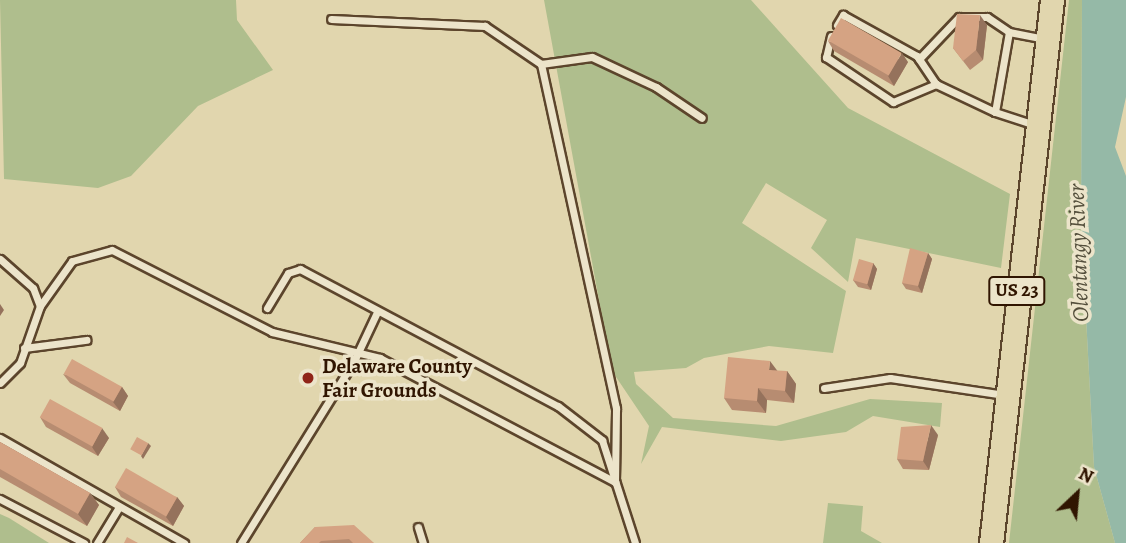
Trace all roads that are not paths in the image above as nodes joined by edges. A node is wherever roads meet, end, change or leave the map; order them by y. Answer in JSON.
{"nodes":[{"id":1,"x":1052,"y":0,"type":"edge"},
{"id":2,"x":331,"y":19,"type":"dead end"},
{"id":3,"x":1009,"y":32,"type":"junction"},
{"id":4,"x":1046,"y":39,"type":"junction"},
{"id":5,"x":919,"y":59,"type":"junction"},
{"id":6,"x":541,"y":64,"type":"junction"},
{"id":7,"x":936,"y":84,"type":"junction"},
{"id":8,"x":995,"y":111,"type":"junction"},
{"id":9,"x":702,"y":118,"type":"dead end"},
{"id":10,"x":1035,"y":125,"type":"junction"},
{"id":11,"x":0,"y":259,"type":"edge"},
{"id":12,"x":40,"y":306,"type":"junction"},
{"id":13,"x":267,"y":308,"type":"dead end"},
{"id":14,"x":377,"y":312,"type":"junction"},
{"id":15,"x":86,"y":340,"type":"dead end"},
{"id":16,"x":24,"y":348,"type":"junction"},
{"id":17,"x":358,"y":348,"type":"junction"},
{"id":18,"x":3,"y":375,"type":"edge"},
{"id":19,"x":0,"y":383,"type":"edge"},
{"id":20,"x":824,"y":388,"type":"dead end"},
{"id":21,"x":1006,"y":395,"type":"junction"},
{"id":22,"x":0,"y":438,"type":"edge"},
{"id":23,"x":615,"y":482,"type":"junction"},
{"id":24,"x":0,"y":499,"type":"edge"},
{"id":25,"x":119,"y":507,"type":"junction"},
{"id":26,"x":418,"y":527,"type":"dead end"},
{"id":27,"x":84,"y":543,"type":"edge"},
{"id":28,"x":97,"y":543,"type":"edge"},
{"id":29,"x":184,"y":543,"type":"edge"},
{"id":30,"x":241,"y":543,"type":"edge"},
{"id":31,"x":423,"y":543,"type":"edge"},
{"id":32,"x":635,"y":543,"type":"edge"},
{"id":33,"x":991,"y":543,"type":"edge"}],
"edges":[{"from":1,"to":4,"type":"highway","number":"US 23"},
{"from":2,"to":6,"type":"lane"},
{"from":3,"to":4,"type":"lane"},
{"from":3,"to":5,"type":"lane"},
{"from":3,"to":8,"type":"lane"},
{"from":4,"to":10,"type":"highway","number":"US 23"},
{"from":5,"to":7,"type":"lane"},
{"from":5,"to":7,"type":"lane"},
{"from":6,"to":9,"type":"lane"},
{"from":6,"to":23,"type":"lane"},
{"from":7,"to":8,"type":"lane"},
{"from":8,"to":10,"type":"lane"},
{"from":10,"to":21,"type":"highway","number":"US 23"},
{"from":11,"to":12,"type":"lane"},
{"from":12,"to":16,"type":"lane"},
{"from":12,"to":17,"type":"lane"},
{"from":13,"to":14,"type":"lane"},
{"from":14,"to":17,"type":"lane"},
{"from":14,"to":23,"type":"lane"},
{"from":15,"to":16,"type":"lane"},
{"from":16,"to":18,"type":"lane"},
{"from":17,"to":23,"type":"lane"},
{"from":17,"to":30,"type":"lane"},
{"from":18,"to":19,"type":"lane"},
{"from":20,"to":21,"type":"lane"},
{"from":21,"to":33,"type":"highway","number":"US 23"},
{"from":22,"to":25,"type":"lane"},
{"from":23,"to":32,"type":"lane"},
{"from":24,"to":27,"type":"lane"},
{"from":25,"to":28,"type":"lane"},
{"from":25,"to":29,"type":"lane"},
{"from":26,"to":31,"type":"lane"}]}
